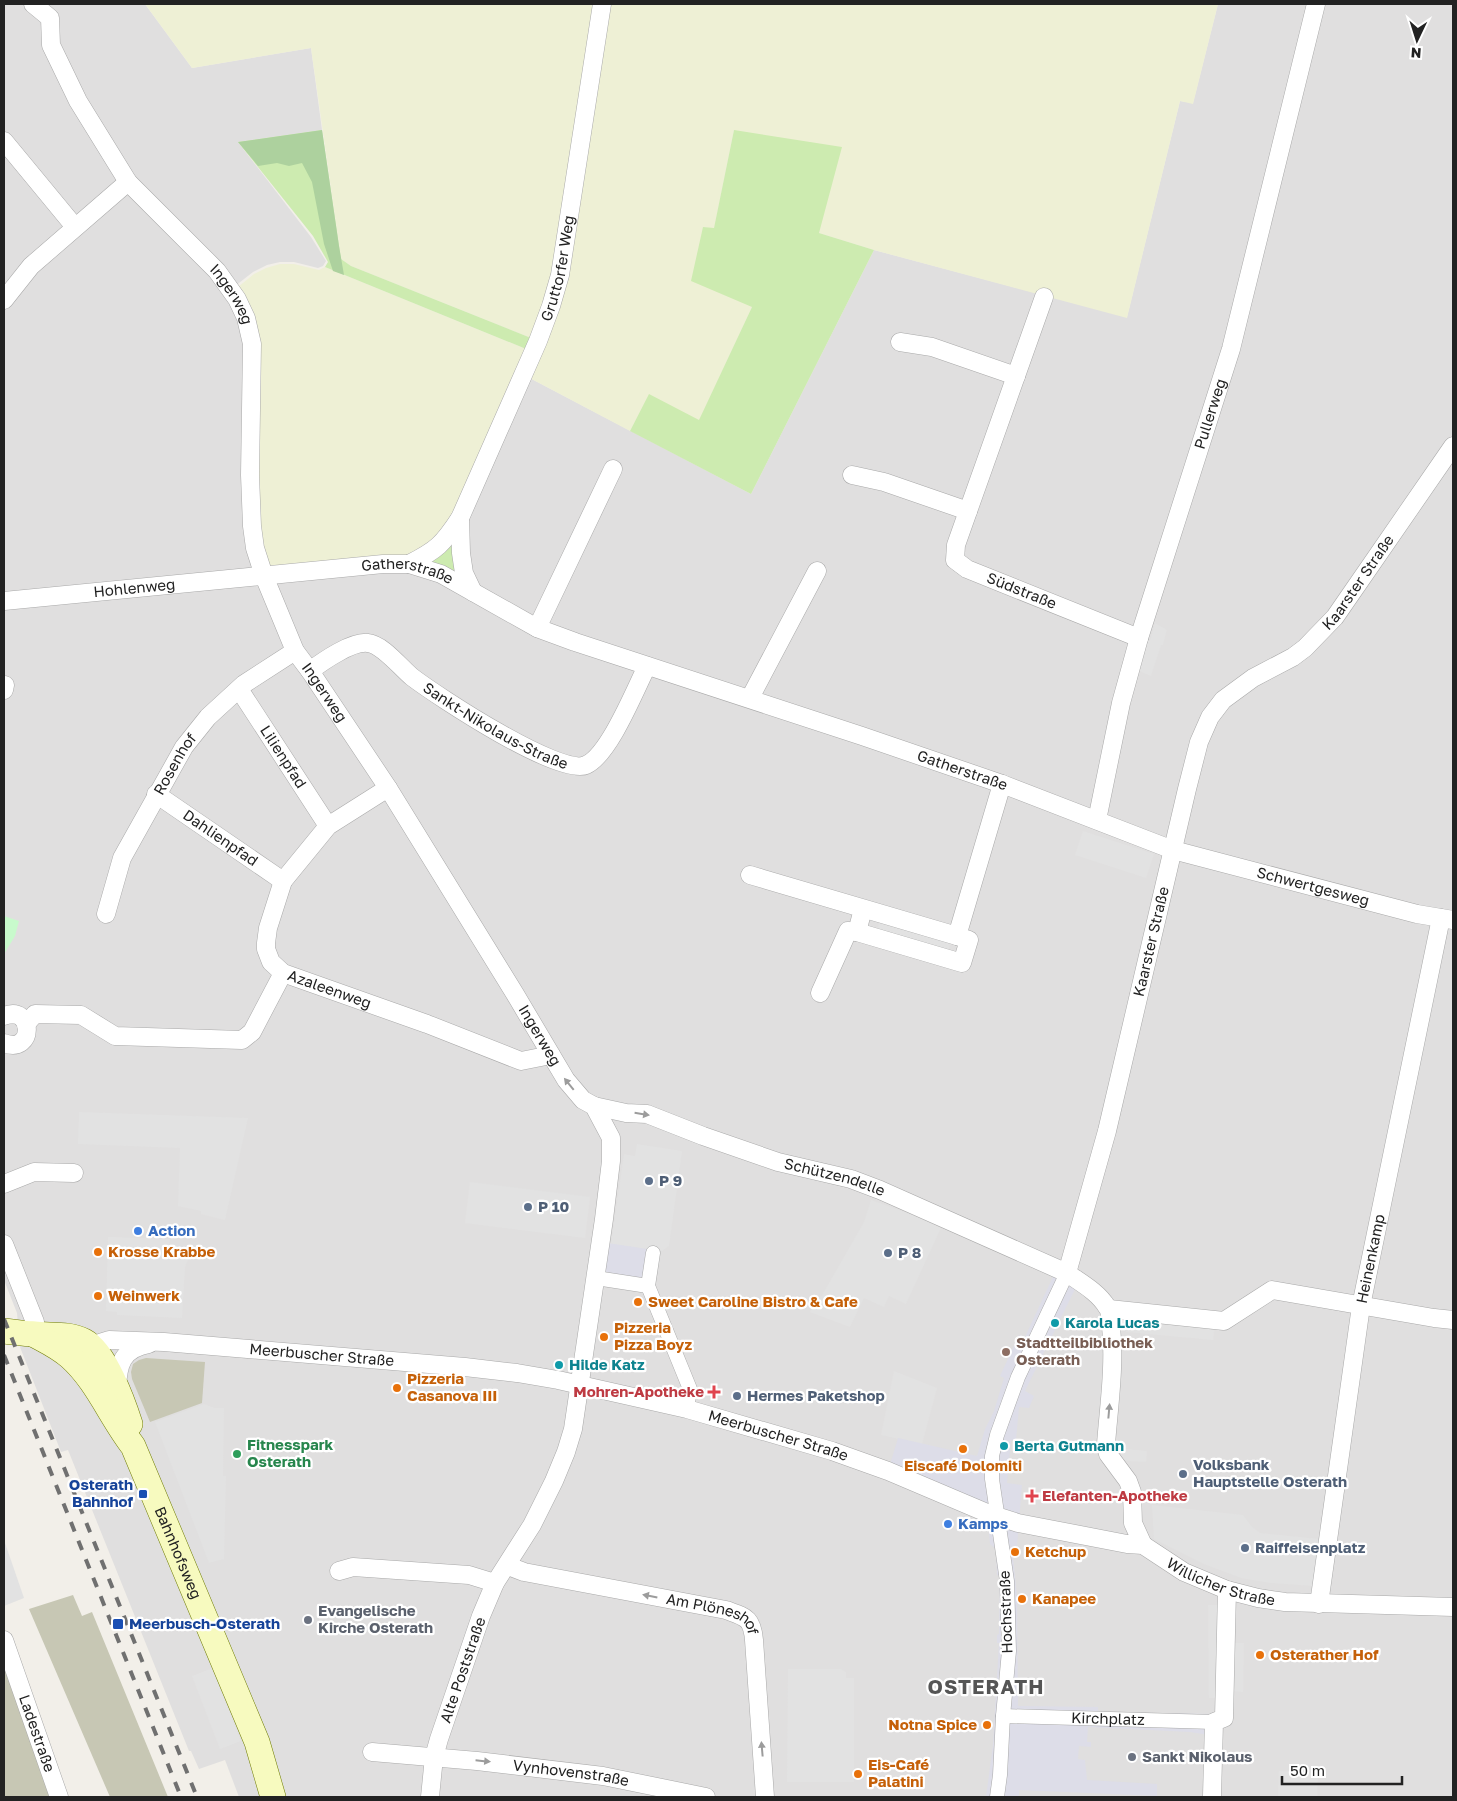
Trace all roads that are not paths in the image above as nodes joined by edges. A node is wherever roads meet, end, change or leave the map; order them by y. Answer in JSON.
{"nodes":[{"id":1,"x":33,"y":4,"type":"edge"},
{"id":2,"x":602,"y":4,"type":"edge"},
{"id":3,"x":1316,"y":4,"type":"edge"},
{"id":4,"x":4,"y":141,"type":"edge"},
{"id":5,"x":128,"y":182,"type":"junction"},
{"id":6,"x":75,"y":227,"type":"junction"},
{"id":7,"x":1044,"y":297,"type":"dead end"},
{"id":8,"x":4,"y":300,"type":"edge"},
{"id":9,"x":900,"y":342,"type":"dead end"},
{"id":10,"x":1016,"y":376,"type":"junction"},
{"id":11,"x":1453,"y":446,"type":"edge"},
{"id":12,"x":613,"y":469,"type":"dead end"},
{"id":13,"x":852,"y":475,"type":"dead end"},
{"id":14,"x":968,"y":511,"type":"junction"},
{"id":15,"x":460,"y":518,"type":"junction"},
{"id":16,"x":409,"y":564,"type":"junction"},
{"id":17,"x":817,"y":571,"type":"dead end"},
{"id":18,"x":264,"y":576,"type":"junction"},
{"id":19,"x":473,"y":592,"type":"junction"},
{"id":20,"x":4,"y":601,"type":"edge"},
{"id":21,"x":537,"y":628,"type":"junction"},
{"id":22,"x":1138,"y":638,"type":"junction"},
{"id":23,"x":295,"y":651,"type":"junction"},
{"id":24,"x":647,"y":666,"type":"junction"},
{"id":25,"x":310,"y":670,"type":"junction"},
{"id":26,"x":239,"y":689,"type":"junction"},
{"id":27,"x":750,"y":698,"type":"junction"},
{"id":28,"x":1002,"y":784,"type":"junction"},
{"id":29,"x":388,"y":788,"type":"junction"},
{"id":30,"x":156,"y":794,"type":"junction"},
{"id":31,"x":1097,"y":820,"type":"junction"},
{"id":32,"x":328,"y":826,"type":"junction"},
{"id":33,"x":1173,"y":850,"type":"junction"},
{"id":34,"x":750,"y":875,"type":"dead end"},
{"id":35,"x":283,"y":881,"type":"junction"},
{"id":36,"x":864,"y":909,"type":"junction"},
{"id":37,"x":106,"y":914,"type":"dead end"},
{"id":38,"x":1447,"y":919,"type":"edge"},
{"id":39,"x":856,"y":932,"type":"junction"},
{"id":40,"x":956,"y":936,"type":"junction"},
{"id":41,"x":283,"y":973,"type":"junction"},
{"id":42,"x":820,"y":993,"type":"dead end"},
{"id":43,"x":4,"y":1016,"type":"edge"},
{"id":44,"x":26,"y":1024,"type":"junction"},
{"id":45,"x":4,"y":1043,"type":"edge"},
{"id":46,"x":550,"y":1055,"type":"junction"},
{"id":47,"x":594,"y":1106,"type":"junction"},
{"id":48,"x":74,"y":1173,"type":"dead end"},
{"id":49,"x":4,"y":1184,"type":"edge"},
{"id":50,"x":4,"y":1244,"type":"edge"},
{"id":51,"x":653,"y":1253,"type":"dead end"},
{"id":52,"x":1067,"y":1273,"type":"junction"},
{"id":53,"x":596,"y":1278,"type":"junction"},
{"id":54,"x":648,"y":1286,"type":"junction"},
{"id":55,"x":1360,"y":1306,"type":"junction"},
{"id":56,"x":1109,"y":1309,"type":"junction"},
{"id":57,"x":1453,"y":1320,"type":"edge"},
{"id":58,"x":4,"y":1331,"type":"edge"},
{"id":59,"x":33,"y":1334,"type":"junction"},
{"id":60,"x":164,"y":1342,"type":"junction"},
{"id":61,"x":90,"y":1346,"type":"junction"},
{"id":62,"x":83,"y":1370,"type":"junction"},
{"id":63,"x":580,"y":1384,"type":"junction"},
{"id":64,"x":117,"y":1389,"type":"junction"},
{"id":65,"x":686,"y":1409,"type":"junction"},
{"id":66,"x":133,"y":1446,"type":"junction"},
{"id":67,"x":998,"y":1517,"type":"junction"},
{"id":68,"x":1143,"y":1546,"type":"junction"},
{"id":69,"x":508,"y":1566,"type":"junction"},
{"id":70,"x":338,"y":1571,"type":"dead end"},
{"id":71,"x":495,"y":1583,"type":"junction"},
{"id":72,"x":1227,"y":1590,"type":"junction"},
{"id":73,"x":1319,"y":1604,"type":"junction"},
{"id":74,"x":1453,"y":1607,"type":"edge"},
{"id":75,"x":4,"y":1640,"type":"edge"},
{"id":76,"x":1002,"y":1716,"type":"junction"},
{"id":77,"x":1214,"y":1722,"type":"junction"},
{"id":78,"x":257,"y":1742,"type":"junction"},
{"id":79,"x":372,"y":1752,"type":"dead end"},
{"id":80,"x":434,"y":1757,"type":"junction"},
{"id":81,"x":1212,"y":1796,"type":"dead end"},
{"id":82,"x":59,"y":1797,"type":"edge"},
{"id":83,"x":273,"y":1797,"type":"edge"},
{"id":84,"x":290,"y":1797,"type":"edge"},
{"id":85,"x":430,"y":1797,"type":"edge"},
{"id":86,"x":706,"y":1797,"type":"edge"},
{"id":87,"x":765,"y":1797,"type":"edge"},
{"id":88,"x":997,"y":1797,"type":"edge"}],
"edges":[{"from":1,"to":5,"type":"street","name":"Ingerweg"},
{"from":2,"to":15,"type":"street","name":"Gruttorfer Weg"},
{"from":3,"to":22,"type":"street","name":"Pullerweg"},
{"from":4,"to":6,"type":"street"},
{"from":5,"to":6,"type":"street"},
{"from":5,"to":18,"type":"street","name":"Ingerweg"},
{"from":6,"to":8,"type":"street"},
{"from":7,"to":10,"type":"street","name":"Südstraße"},
{"from":9,"to":10,"type":"street"},
{"from":10,"to":14,"type":"street","name":"Südstraße"},
{"from":11,"to":33,"type":"street","name":"Kaarster Straße"},
{"from":12,"to":21,"type":"street"},
{"from":13,"to":14,"type":"street"},
{"from":14,"to":22,"type":"street","name":"Südstraße"},
{"from":15,"to":16,"type":"street","name":"Gruttorfer Weg"},
{"from":15,"to":19,"type":"street","name":"Gruttorfer Weg"},
{"from":16,"to":18,"type":"street","name":"Gatherstraße"},
{"from":16,"to":19,"type":"street","name":"Gatherstraße"},
{"from":17,"to":27,"type":"street"},
{"from":18,"to":20,"type":"street","name":"Hohlenweg"},
{"from":18,"to":23,"type":"street","name":"Ingerweg"},
{"from":19,"to":21,"type":"street","name":"Gatherstraße"},
{"from":21,"to":24,"type":"street","name":"Gatherstraße"},
{"from":22,"to":31,"type":"street","name":"Pullerweg"},
{"from":23,"to":25,"type":"street","name":"Ingerweg"},
{"from":23,"to":26,"type":"street","name":"Rosenhof"},
{"from":24,"to":25,"type":"street","name":"Sankt-Nikolaus-Straße"},
{"from":24,"to":27,"type":"street","name":"Gatherstraße"},
{"from":25,"to":29,"type":"street","name":"Ingerweg"},
{"from":26,"to":30,"type":"street","name":"Rosenhof"},
{"from":26,"to":32,"type":"street","name":"Lilienpfad"},
{"from":27,"to":28,"type":"street","name":"Gatherstraße"},
{"from":28,"to":31,"type":"street","name":"Gatherstraße"},
{"from":28,"to":40,"type":"street"},
{"from":29,"to":32,"type":"street"},
{"from":29,"to":46,"type":"street","name":"Ingerweg"},
{"from":30,"to":35,"type":"street","name":"Dahlienpfad"},
{"from":30,"to":37,"type":"street","name":"Rosenhof"},
{"from":31,"to":33,"type":"street","name":"Gatherstraße"},
{"from":32,"to":35,"type":"street"},
{"from":33,"to":38,"type":"street","name":"Schwertgesweg"},
{"from":33,"to":52,"type":"street","name":"Kaarster Straße"},
{"from":34,"to":36,"type":"street"},
{"from":35,"to":41,"type":"street"},
{"from":36,"to":39,"type":"street"},
{"from":36,"to":40,"type":"street"},
{"from":38,"to":55,"type":"street","name":"Heinenkamp"},
{"from":39,"to":40,"type":"street"},
{"from":39,"to":42,"type":"street"},
{"from":41,"to":44,"type":"street","name":"Azaleenweg"},
{"from":41,"to":46,"type":"street","name":"Azaleenweg"},
{"from":43,"to":44,"type":"street"},
{"from":44,"to":45,"type":"street"},
{"from":47,"to":46,"type":"street","name":"Ingerweg","one_way":true},
{"from":47,"to":52,"type":"street","name":"Schützendelle","one_way":true},
{"from":47,"to":53,"type":"street","name":"Ingerweg"},
{"from":48,"to":49,"type":"street"},
{"from":50,"to":59,"type":"street"},
{"from":51,"to":54,"type":"street"},
{"from":52,"to":56,"type":"street","name":"Schützendelle"},
{"from":52,"to":67,"type":"street","name":"Kaarster Straße"},
{"from":53,"to":54,"type":"street"},
{"from":53,"to":63,"type":"street","name":"Ingerweg"},
{"from":54,"to":65,"type":"street"},
{"from":55,"to":56,"type":"street"},
{"from":55,"to":57,"type":"street"},
{"from":55,"to":73,"type":"street","name":"Heinenkamp"},
{"from":68,"to":56,"type":"street","one_way":true},
{"from":58,"to":59,"type":"main road"},
{"from":59,"to":61,"type":"main road"},
{"from":59,"to":62,"type":"main road"},
{"from":60,"to":61,"type":"street","name":"Meerbuscher Straße"},
{"from":60,"to":63,"type":"street","name":"Meerbuscher Straße"},
{"from":60,"to":64,"type":"street","name":"Meerbuscher Straße"},
{"from":61,"to":62,"type":"street"},
{"from":61,"to":64,"type":"main road","name":"Bahnhofsweg"},
{"from":62,"to":66,"type":"main road","name":"Bahnhofsweg"},
{"from":63,"to":65,"type":"street","name":"Meerbuscher Straße"},
{"from":63,"to":69,"type":"street","name":"Alte Poststraße"},
{"from":64,"to":66,"type":"main road","name":"Bahnhofsweg"},
{"from":65,"to":67,"type":"street","name":"Meerbuscher Straße"},
{"from":66,"to":78,"type":"main road","name":"Bahnhofsweg"},
{"from":67,"to":68,"type":"street","name":"Willicher Straße"},
{"from":67,"to":76,"type":"street","name":"Hochstraße"},
{"from":68,"to":72,"type":"street","name":"Willicher Straße"},
{"from":69,"to":71,"type":"street","name":"Alte Poststraße"},
{"from":87,"to":69,"type":"street","name":"Am Plöneshof","one_way":true},
{"from":70,"to":71,"type":"street"},
{"from":71,"to":80,"type":"street","name":"Alte Poststraße"},
{"from":72,"to":73,"type":"street","name":"Willicher Straße"},
{"from":72,"to":77,"type":"street"},
{"from":73,"to":74,"type":"street","name":"Willicher Straße"},
{"from":75,"to":82,"type":"street","name":"Ladestraße"},
{"from":76,"to":77,"type":"street","name":"Kirchplatz"},
{"from":76,"to":88,"type":"street","name":"Hochstraße"},
{"from":77,"to":81,"type":"street"},
{"from":78,"to":83,"type":"main road","name":"Bahnhofsweg"},
{"from":78,"to":84,"type":"main road","name":"Bahnhofsweg"},
{"from":79,"to":80,"type":"street"},
{"from":80,"to":85,"type":"street","name":"Alte Poststraße"},
{"from":80,"to":86,"type":"street","name":"Vynhovenstraße","one_way":true}]}
